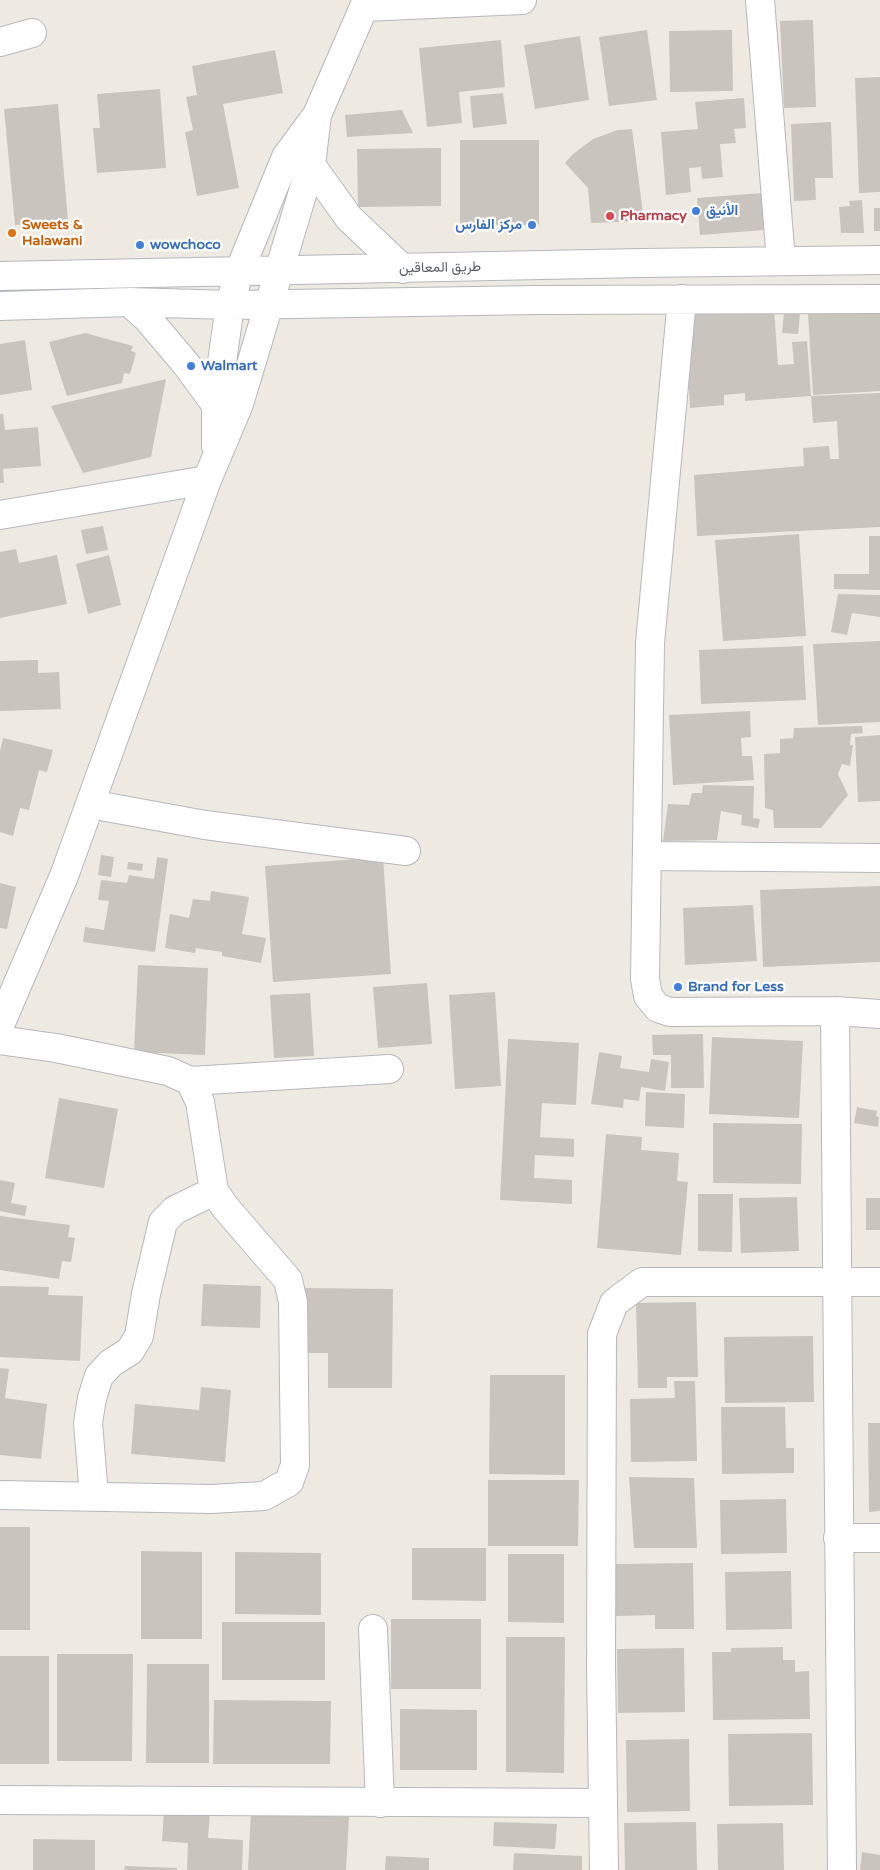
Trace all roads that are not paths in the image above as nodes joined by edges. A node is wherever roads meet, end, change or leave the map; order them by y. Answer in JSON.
{"nodes":[{"id":1,"x":522,"y":0,"type":"edge"},
{"id":2,"x":760,"y":0,"type":"edge"},
{"id":3,"x":366,"y":4,"type":"edge"},
{"id":4,"x":32,"y":33,"type":"dead end"},
{"id":5,"x":0,"y":42,"type":"edge"},
{"id":6,"x":317,"y":115,"type":"junction"},
{"id":7,"x":310,"y":165,"type":"junction"},
{"id":8,"x":880,"y":260,"type":"edge"},
{"id":9,"x":781,"y":261,"type":"junction"},
{"id":10,"x":403,"y":268,"type":"junction"},
{"id":11,"x":280,"y":271,"type":"junction"},
{"id":12,"x":239,"y":272,"type":"junction"},
{"id":13,"x":0,"y":276,"type":"edge"},
{"id":14,"x":880,"y":299,"type":"edge"},
{"id":15,"x":682,"y":300,"type":"junction"},
{"id":16,"x":130,"y":302,"type":"junction"},
{"id":17,"x":270,"y":304,"type":"junction"},
{"id":18,"x":230,"y":305,"type":"junction"},
{"id":19,"x":0,"y":306,"type":"edge"},
{"id":20,"x":216,"y":405,"type":"junction"},
{"id":21,"x":211,"y":470,"type":"junction"},
{"id":22,"x":0,"y":515,"type":"edge"},
{"id":23,"x":90,"y":804,"type":"junction"},
{"id":24,"x":406,"y":851,"type":"dead end"},
{"id":25,"x":648,"y":856,"type":"junction"},
{"id":26,"x":880,"y":858,"type":"edge"},
{"id":27,"x":835,"y":1011,"type":"junction"},
{"id":28,"x":880,"y":1014,"type":"edge"},
{"id":29,"x":0,"y":1025,"type":"edge"},
{"id":30,"x":0,"y":1040,"type":"edge"},
{"id":31,"x":389,"y":1069,"type":"dead end"},
{"id":32,"x":190,"y":1081,"type":"junction"},
{"id":33,"x":214,"y":1190,"type":"junction"},
{"id":34,"x":836,"y":1282,"type":"junction"},
{"id":35,"x":880,"y":1282,"type":"edge"},
{"id":36,"x":0,"y":1494,"type":"edge"},
{"id":37,"x":94,"y":1496,"type":"junction"},
{"id":38,"x":838,"y":1538,"type":"junction"},
{"id":39,"x":880,"y":1538,"type":"edge"},
{"id":40,"x":373,"y":1629,"type":"dead end"},
{"id":41,"x":0,"y":1800,"type":"edge"},
{"id":42,"x":380,"y":1802,"type":"junction"},
{"id":43,"x":603,"y":1804,"type":"junction"},
{"id":44,"x":604,"y":1870,"type":"edge"},
{"id":45,"x":842,"y":1870,"type":"edge"}],
"edges":[{"from":1,"to":3,"type":"street"},
{"from":2,"to":9,"type":"street"},
{"from":3,"to":6,"type":"street"},
{"from":4,"to":5,"type":"street"},
{"from":6,"to":7,"type":"street"},
{"from":6,"to":12,"type":"street"},
{"from":7,"to":10,"type":"street"},
{"from":7,"to":11,"type":"street"},
{"from":8,"to":9,"type":"street","name":"طريق المعاقين"},
{"from":9,"to":10,"type":"street","name":"طريق المعاقين"},
{"from":10,"to":11,"type":"street","name":"طريق المعاقين"},
{"from":11,"to":12,"type":"street","name":"طريق المعاقين"},
{"from":11,"to":17,"type":"street"},
{"from":12,"to":13,"type":"street","name":"طريق المعاقين"},
{"from":12,"to":18,"type":"street"},
{"from":14,"to":15,"type":"street"},
{"from":15,"to":17,"type":"street"},
{"from":15,"to":25,"type":"street"},
{"from":16,"to":18,"type":"street"},
{"from":16,"to":19,"type":"street"},
{"from":16,"to":20,"type":"street"},
{"from":17,"to":18,"type":"street"},
{"from":17,"to":21,"type":"street"},
{"from":18,"to":20,"type":"street"},
{"from":20,"to":21,"type":"street"},
{"from":21,"to":22,"type":"street"},
{"from":21,"to":23,"type":"street"},
{"from":23,"to":24,"type":"street"},
{"from":23,"to":29,"type":"street"},
{"from":25,"to":26,"type":"street"},
{"from":25,"to":27,"type":"street"},
{"from":27,"to":28,"type":"street"},
{"from":27,"to":34,"type":"street"},
{"from":30,"to":32,"type":"street"},
{"from":31,"to":32,"type":"street"},
{"from":32,"to":33,"type":"street"},
{"from":33,"to":37,"type":"street"},
{"from":33,"to":37,"type":"street"},
{"from":34,"to":35,"type":"street"},
{"from":34,"to":38,"type":"street"},
{"from":34,"to":43,"type":"street"},
{"from":36,"to":37,"type":"street"},
{"from":38,"to":39,"type":"street"},
{"from":38,"to":45,"type":"street"},
{"from":40,"to":42,"type":"street"},
{"from":41,"to":42,"type":"street"},
{"from":42,"to":43,"type":"street"},
{"from":43,"to":44,"type":"street"}]}
